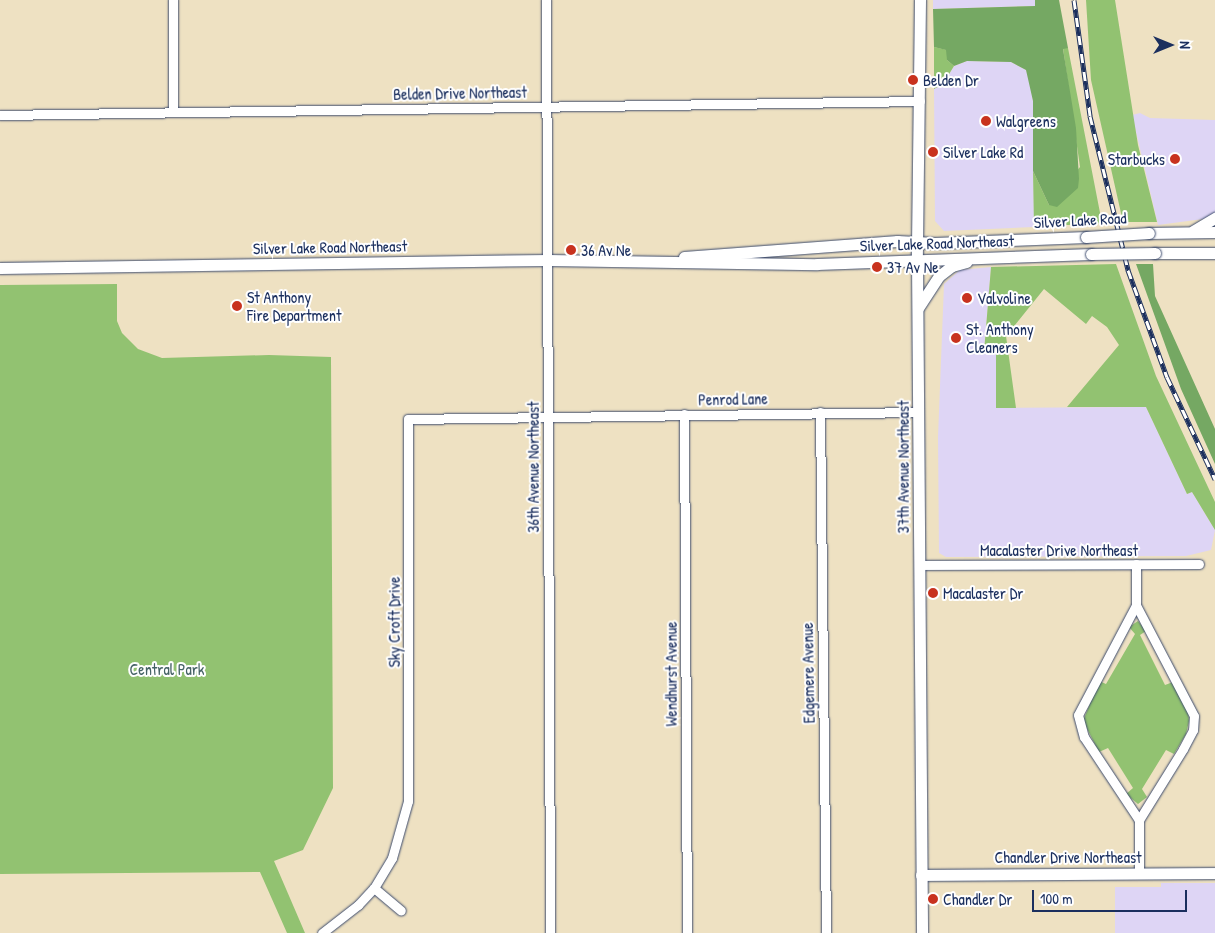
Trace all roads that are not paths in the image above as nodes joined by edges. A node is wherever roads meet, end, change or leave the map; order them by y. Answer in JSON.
{"nodes":[{"id":1,"x":172,"y":0,"type":"edge"},
{"id":2,"x":546,"y":0,"type":"edge"},
{"id":3,"x":920,"y":0,"type":"edge"},
{"id":4,"x":920,"y":101,"type":"junction"},
{"id":5,"x":547,"y":107,"type":"junction"},
{"id":6,"x":173,"y":112,"type":"junction"},
{"id":7,"x":0,"y":115,"type":"edge"},
{"id":8,"x":1215,"y":218,"type":"edge"},
{"id":9,"x":1191,"y":232,"type":"junction"},
{"id":10,"x":1215,"y":232,"type":"edge"},
{"id":11,"x":917,"y":242,"type":"junction"},
{"id":12,"x":1212,"y":251,"type":"edge"},
{"id":13,"x":982,"y":258,"type":"junction"},
{"id":14,"x":548,"y":260,"type":"junction"},
{"id":15,"x":660,"y":260,"type":"junction"},
{"id":16,"x":917,"y":260,"type":"junction"},
{"id":17,"x":0,"y":268,"type":"edge"},
{"id":18,"x":918,"y":310,"type":"junction"},
{"id":19,"x":820,"y":412,"type":"junction"},
{"id":20,"x":919,"y":412,"type":"junction"},
{"id":21,"x":684,"y":414,"type":"junction"},
{"id":22,"x":548,"y":416,"type":"junction"},
{"id":23,"x":1136,"y":564,"type":"junction"},
{"id":24,"x":1199,"y":564,"type":"dead end"},
{"id":25,"x":920,"y":565,"type":"junction"},
{"id":26,"x":1136,"y":605,"type":"junction"},
{"id":27,"x":1138,"y":820,"type":"junction"},
{"id":28,"x":1139,"y":873,"type":"junction"},
{"id":29,"x":1215,"y":873,"type":"edge"},
{"id":30,"x":922,"y":875,"type":"junction"},
{"id":31,"x":374,"y":888,"type":"junction"},
{"id":32,"x":401,"y":911,"type":"dead end"},
{"id":33,"x":322,"y":933,"type":"edge"},
{"id":34,"x":550,"y":933,"type":"edge"},
{"id":35,"x":687,"y":933,"type":"edge"},
{"id":36,"x":826,"y":933,"type":"edge"},
{"id":37,"x":922,"y":933,"type":"edge"}],
"edges":[{"from":1,"to":6,"type":"street"},
{"from":2,"to":5,"type":"street","name":"36th Avenue Northeast"},
{"from":3,"to":4,"type":"main road","name":"37th Avenue Northeast"},
{"from":4,"to":5,"type":"street","name":"Belden Drive Northeast"},
{"from":4,"to":11,"type":"main road","name":"37th Avenue Northeast"},
{"from":5,"to":6,"type":"street","name":"Belden Drive Northeast"},
{"from":5,"to":14,"type":"street","name":"36th Avenue Northeast"},
{"from":6,"to":7,"type":"street","name":"Belden Drive Northeast"},
{"from":8,"to":9,"type":"main road"},
{"from":9,"to":10,"type":"main road","name":"Silver Lake Road"},
{"from":9,"to":11,"type":"main road","name":"Silver Lake Road","bridge":true},
{"from":11,"to":15,"type":"main road","name":"Silver Lake Road Northeast"},
{"from":11,"to":16,"type":"main road","name":"37th Avenue Northeast"},
{"from":12,"to":13,"type":"main road","name":"Silver Lake Road Northeast","bridge":true},
{"from":13,"to":16,"type":"main road","name":"Silver Lake Road Northeast"},
{"from":13,"to":18,"type":"main road"},
{"from":14,"to":15,"type":"main road","name":"Silver Lake Road Northeast"},
{"from":14,"to":17,"type":"main road","name":"Silver Lake Road Northeast"},
{"from":14,"to":22,"type":"street","name":"36th Avenue Northeast"},
{"from":15,"to":16,"type":"main road","name":"Silver Lake Road Northeast"},
{"from":16,"to":18,"type":"main road","name":"37th Avenue Northeast"},
{"from":18,"to":20,"type":"main road","name":"37th Avenue Northeast"},
{"from":19,"to":20,"type":"street","name":"Penrod Lane"},
{"from":19,"to":21,"type":"street","name":"Penrod Lane"},
{"from":19,"to":36,"type":"street","name":"Edgemere Avenue"},
{"from":20,"to":25,"type":"main road","name":"37th Avenue Northeast"},
{"from":21,"to":22,"type":"street","name":"Penrod Lane"},
{"from":21,"to":35,"type":"street","name":"Wendhurst Avenue"},
{"from":22,"to":31,"type":"street","name":"Sky Croft Drive"},
{"from":22,"to":34,"type":"street","name":"36th Avenue Northeast"},
{"from":23,"to":24,"type":"street","name":"Macalaster Drive Northeast"},
{"from":23,"to":25,"type":"street","name":"Macalaster Drive Northeast"},
{"from":23,"to":26,"type":"street"},
{"from":25,"to":30,"type":"main road","name":"37th Avenue Northeast"},
{"from":26,"to":27,"type":"street"},
{"from":26,"to":27,"type":"street"},
{"from":27,"to":28,"type":"street"},
{"from":28,"to":29,"type":"main road","name":"Chandler Drive Northeast"},
{"from":28,"to":30,"type":"main road","name":"Chandler Drive Northeast"},
{"from":30,"to":37,"type":"main road","name":"37th Avenue Northeast"},
{"from":31,"to":32,"type":"street"},
{"from":31,"to":33,"type":"street","name":"Sky Croft Drive"}]}
